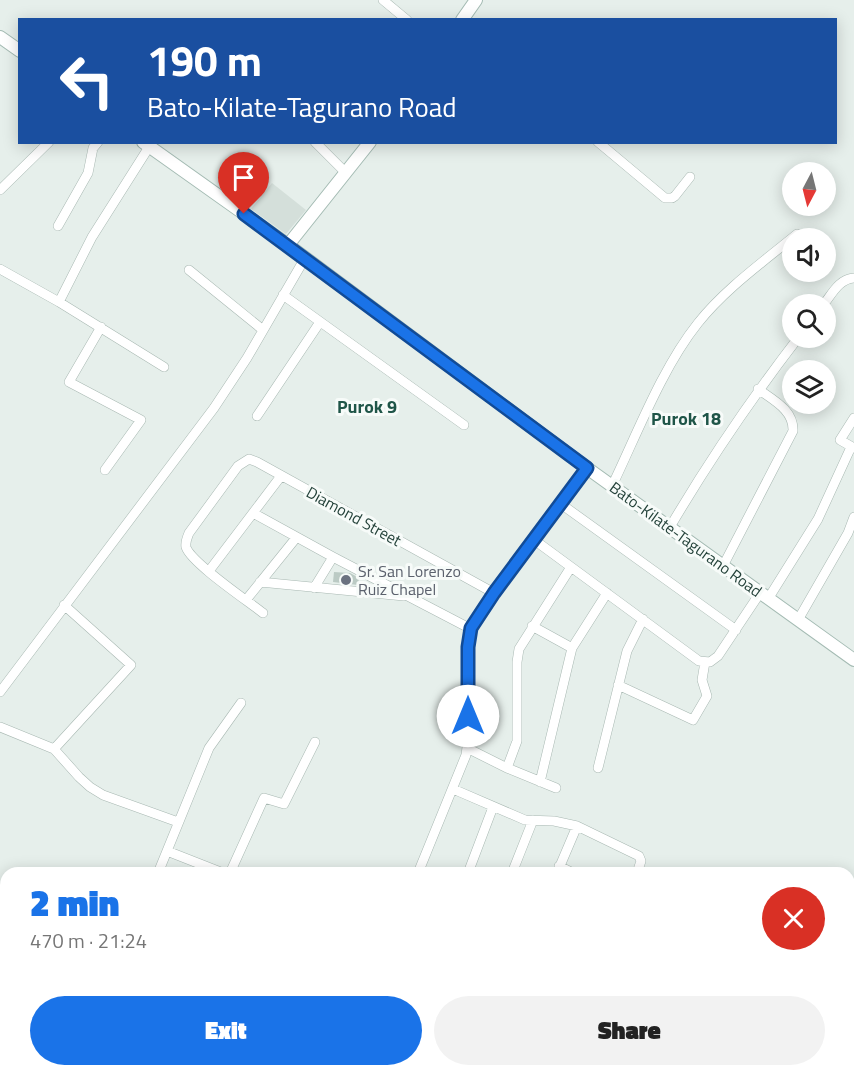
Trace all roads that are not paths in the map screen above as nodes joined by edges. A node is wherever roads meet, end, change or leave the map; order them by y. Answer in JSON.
{"nodes":[{"id":1,"x":384,"y":0,"type":"edge"},
{"id":2,"x":476,"y":0,"type":"edge"},
{"id":3,"x":405,"y":18,"type":"edge"},
{"id":4,"x":463,"y":18,"type":"edge"},
{"id":5,"x":0,"y":37,"type":"edge"},
{"id":6,"x":18,"y":50,"type":"edge"},
{"id":7,"x":47,"y":144,"type":"edge"},
{"id":8,"x":96,"y":144,"type":"edge"},
{"id":9,"x":317,"y":144,"type":"edge"},
{"id":10,"x":600,"y":144,"type":"edge"},
{"id":11,"x":146,"y":145,"type":"edge"},
{"id":12,"x":363,"y":145,"type":"edge"},
{"id":13,"x":346,"y":173,"type":"junction"},
{"id":14,"x":690,"y":177,"type":"dead end"},
{"id":15,"x":0,"y":190,"type":"edge"},
{"id":16,"x":58,"y":226,"type":"dead end"},
{"id":17,"x":288,"y":245,"type":"junction"},
{"id":18,"x":782,"y":246,"type":"edge"},
{"id":19,"x":305,"y":258,"type":"junction"},
{"id":20,"x":0,"y":269,"type":"edge"},
{"id":21,"x":189,"y":270,"type":"dead end"},
{"id":22,"x":854,"y":278,"type":"edge"},
{"id":23,"x":832,"y":294,"type":"edge"},
{"id":24,"x":284,"y":295,"type":"junction"},
{"id":25,"x":59,"y":302,"type":"junction"},
{"id":26,"x":320,"y":322,"type":"junction"},
{"id":27,"x":101,"y":327,"type":"junction"},
{"id":28,"x":263,"y":330,"type":"junction"},
{"id":29,"x":790,"y":348,"type":"edge"},
{"id":30,"x":164,"y":367,"type":"dead end"},
{"id":31,"x":758,"y":389,"type":"junction"},
{"id":32,"x":257,"y":416,"type":"dead end"},
{"id":33,"x":854,"y":418,"type":"edge"},
{"id":34,"x":464,"y":425,"type":"dead end"},
{"id":35,"x":853,"y":447,"type":"edge"},
{"id":36,"x":587,"y":468,"type":"junction"},
{"id":37,"x":105,"y":470,"type":"dead end"},
{"id":38,"x":281,"y":476,"type":"junction"},
{"id":39,"x":612,"y":486,"type":"junction"},
{"id":40,"x":561,"y":504,"type":"junction"},
{"id":41,"x":254,"y":513,"type":"junction"},
{"id":42,"x":854,"y":517,"type":"edge"},
{"id":43,"x":670,"y":527,"type":"junction"},
{"id":44,"x":296,"y":538,"type":"junction"},
{"id":45,"x":533,"y":539,"type":"junction"},
{"id":46,"x":333,"y":557,"type":"junction"},
{"id":47,"x":723,"y":566,"type":"junction"},
{"id":48,"x":571,"y":567,"type":"junction"},
{"id":49,"x":209,"y":571,"type":"junction"},
{"id":50,"x":260,"y":582,"type":"junction"},
{"id":51,"x":314,"y":588,"type":"junction"},
{"id":52,"x":607,"y":592,"type":"junction"},
{"id":53,"x":494,"y":593,"type":"junction"},
{"id":54,"x":764,"y":596,"type":"junction"},
{"id":55,"x":410,"y":597,"type":"junction"},
{"id":56,"x":246,"y":600,"type":"junction"},
{"id":57,"x":64,"y":606,"type":"junction"},
{"id":58,"x":263,"y":613,"type":"dead end"},
{"id":59,"x":643,"y":619,"type":"junction"},
{"id":60,"x":798,"y":620,"type":"junction"},
{"id":61,"x":532,"y":626,"type":"junction"},
{"id":62,"x":471,"y":628,"type":"junction"},
{"id":63,"x":736,"y":630,"type":"junction"},
{"id":64,"x":572,"y":648,"type":"junction"},
{"id":65,"x":854,"y":660,"type":"edge"},
{"id":66,"x":705,"y":662,"type":"junction"},
{"id":67,"x":618,"y":685,"type":"junction"},
{"id":68,"x":0,"y":692,"type":"edge"},
{"id":69,"x":241,"y":703,"type":"dead end"},
{"id":70,"x":0,"y":727,"type":"edge"},
{"id":71,"x":315,"y":742,"type":"dead end"},
{"id":72,"x":467,"y":748,"type":"junction"},
{"id":73,"x":54,"y":749,"type":"junction"},
{"id":74,"x":507,"y":768,"type":"junction"},
{"id":75,"x":598,"y":768,"type":"dead end"},
{"id":76,"x":540,"y":782,"type":"junction"},
{"id":77,"x":556,"y":788,"type":"dead end"},
{"id":78,"x":453,"y":789,"type":"junction"},
{"id":79,"x":493,"y":807,"type":"junction"},
{"id":80,"x":533,"y":820,"type":"junction"},
{"id":81,"x":178,"y":822,"type":"junction"},
{"id":82,"x":577,"y":826,"type":"junction"},
{"id":83,"x":167,"y":851,"type":"junction"},
{"id":84,"x":160,"y":867,"type":"edge"},
{"id":85,"x":208,"y":867,"type":"edge"},
{"id":86,"x":233,"y":867,"type":"edge"},
{"id":87,"x":420,"y":867,"type":"edge"},
{"id":88,"x":470,"y":867,"type":"edge"},
{"id":89,"x":514,"y":867,"type":"edge"},
{"id":90,"x":559,"y":867,"type":"edge"},
{"id":91,"x":639,"y":867,"type":"edge"}],
"edges":[{"from":1,"to":3,"type":"street"},
{"from":2,"to":4,"type":"street"},
{"from":5,"to":6,"type":"street"},
{"from":7,"to":15,"type":"street"},
{"from":8,"to":16,"type":"street"},
{"from":9,"to":13,"type":"street"},
{"from":10,"to":14,"type":"street"},
{"from":11,"to":17,"type":"street","name":"Bato-Kilate-Tagurano Road"},
{"from":11,"to":25,"type":"street"},
{"from":12,"to":13,"type":"street"},
{"from":13,"to":17,"type":"street"},
{"from":17,"to":19,"type":"street","name":"Bato-Kilate-Tagurano Road"},
{"from":18,"to":39,"type":"street"},
{"from":19,"to":24,"type":"street"},
{"from":19,"to":36,"type":"street","name":"Bato-Kilate-Tagurano Road"},
{"from":20,"to":25,"type":"street"},
{"from":21,"to":28,"type":"street"},
{"from":22,"to":23,"type":"street"},
{"from":24,"to":26,"type":"street"},
{"from":24,"to":28,"type":"street"},
{"from":25,"to":27,"type":"street"},
{"from":26,"to":32,"type":"street"},
{"from":26,"to":34,"type":"street"},
{"from":27,"to":30,"type":"street"},
{"from":27,"to":37,"type":"street"},
{"from":28,"to":57,"type":"street"},
{"from":29,"to":31,"type":"street"},
{"from":31,"to":43,"type":"street"},
{"from":31,"to":47,"type":"street"},
{"from":33,"to":35,"type":"street"},
{"from":35,"to":54,"type":"street"},
{"from":36,"to":39,"type":"street","name":"Bato-Kilate-Tagurano Road"},
{"from":36,"to":40,"type":"street"},
{"from":38,"to":41,"type":"street"},
{"from":38,"to":49,"type":"street","name":"Diamond Street"},
{"from":38,"to":53,"type":"street","name":"Diamond Street"},
{"from":39,"to":43,"type":"street","name":"Bato-Kilate-Tagurano Road"},
{"from":40,"to":45,"type":"street"},
{"from":40,"to":63,"type":"street"},
{"from":41,"to":44,"type":"street"},
{"from":41,"to":49,"type":"street"},
{"from":42,"to":60,"type":"street"},
{"from":43,"to":47,"type":"street","name":"Bato-Kilate-Tagurano Road"},
{"from":44,"to":46,"type":"street"},
{"from":44,"to":50,"type":"street"},
{"from":45,"to":48,"type":"street"},
{"from":45,"to":53,"type":"street"},
{"from":46,"to":51,"type":"street"},
{"from":46,"to":55,"type":"street"},
{"from":47,"to":54,"type":"street","name":"Bato-Kilate-Tagurano Road"},
{"from":48,"to":52,"type":"street"},
{"from":48,"to":61,"type":"street"},
{"from":49,"to":56,"type":"street"},
{"from":50,"to":51,"type":"street"},
{"from":50,"to":56,"type":"street"},
{"from":51,"to":55,"type":"street"},
{"from":52,"to":59,"type":"street"},
{"from":52,"to":64,"type":"street"},
{"from":53,"to":62,"type":"street"},
{"from":54,"to":60,"type":"street","name":"Bato-Kilate-Tagurano Road"},
{"from":54,"to":63,"type":"street"},
{"from":55,"to":62,"type":"street"},
{"from":56,"to":58,"type":"street"},
{"from":57,"to":68,"type":"street"},
{"from":57,"to":73,"type":"street"},
{"from":59,"to":66,"type":"street"},
{"from":59,"to":67,"type":"street"},
{"from":60,"to":65,"type":"street","name":"Bato-Kilate-Tagurano Road"},
{"from":61,"to":64,"type":"street"},
{"from":61,"to":74,"type":"street"},
{"from":62,"to":72,"type":"street"},
{"from":63,"to":66,"type":"street"},
{"from":64,"to":76,"type":"street"},
{"from":66,"to":67,"type":"street"},
{"from":67,"to":75,"type":"street"},
{"from":69,"to":81,"type":"street"},
{"from":70,"to":73,"type":"street"},
{"from":71,"to":86,"type":"street"},
{"from":72,"to":74,"type":"street"},
{"from":72,"to":78,"type":"street"},
{"from":73,"to":81,"type":"street"},
{"from":74,"to":76,"type":"street"},
{"from":76,"to":77,"type":"street"},
{"from":78,"to":79,"type":"street"},
{"from":78,"to":87,"type":"street"},
{"from":79,"to":80,"type":"street"},
{"from":79,"to":88,"type":"street"},
{"from":80,"to":82,"type":"street"},
{"from":80,"to":89,"type":"street"},
{"from":81,"to":83,"type":"street"},
{"from":82,"to":90,"type":"street"},
{"from":82,"to":91,"type":"street"},
{"from":83,"to":84,"type":"street"},
{"from":83,"to":85,"type":"street"}]}
